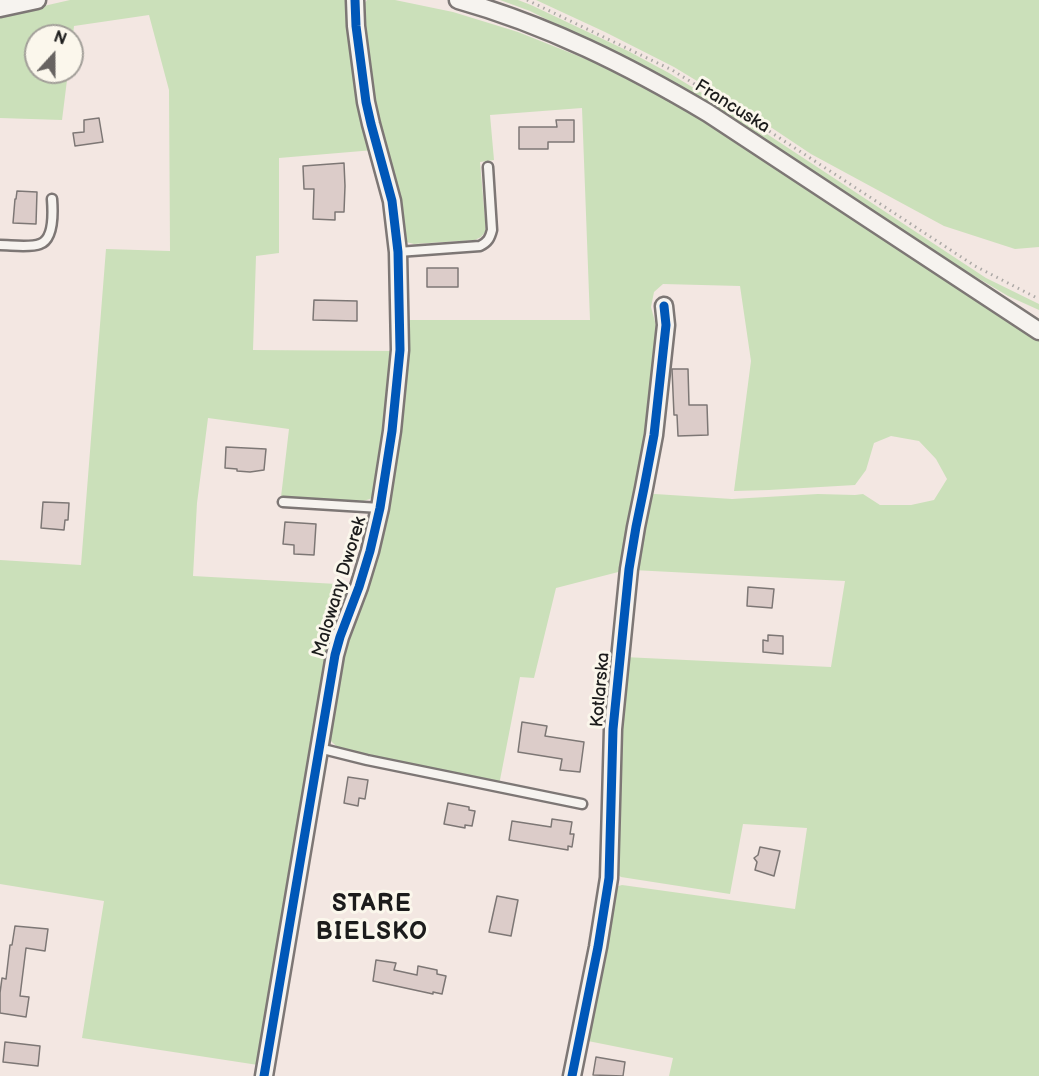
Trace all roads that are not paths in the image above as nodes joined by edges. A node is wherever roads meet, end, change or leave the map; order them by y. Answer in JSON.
{"nodes":[{"id":1,"x":37,"y":0,"type":"edge"},
{"id":2,"x":355,"y":0,"type":"edge"},
{"id":3,"x":458,"y":0,"type":"edge"},
{"id":4,"x":0,"y":8,"type":"edge"},
{"id":5,"x":488,"y":167,"type":"dead end"},
{"id":6,"x":52,"y":200,"type":"dead end"},
{"id":7,"x":0,"y":245,"type":"edge"},
{"id":8,"x":398,"y":252,"type":"junction"},
{"id":9,"x":966,"y":284,"type":"junction"},
{"id":10,"x":664,"y":306,"type":"dead end"},
{"id":11,"x":1039,"y":316,"type":"edge"},
{"id":12,"x":1039,"y":331,"type":"edge"},
{"id":13,"x":283,"y":502,"type":"dead end"},
{"id":14,"x":380,"y":508,"type":"junction"},
{"id":15,"x":319,"y":748,"type":"junction"},
{"id":16,"x":582,"y":804,"type":"dead end"},
{"id":17,"x":264,"y":1076,"type":"edge"},
{"id":18,"x":572,"y":1076,"type":"edge"}],
"edges":[{"from":1,"to":4,"type":"street"},
{"from":2,"to":8,"type":"street","name":"Malowany Dworek"},
{"from":3,"to":9,"type":"street","name":"Francuska"},
{"from":5,"to":8,"type":"lane"},
{"from":6,"to":7,"type":"lane"},
{"from":8,"to":14,"type":"street","name":"Malowany Dworek"},
{"from":9,"to":11,"type":"street","name":"Francuska"},
{"from":9,"to":12,"type":"street","name":"Francuska"},
{"from":10,"to":18,"type":"street","name":"Kotlarska"},
{"from":13,"to":14,"type":"lane"},
{"from":14,"to":15,"type":"street","name":"Malowany Dworek"},
{"from":15,"to":16,"type":"lane"},
{"from":15,"to":17,"type":"street","name":"Malowany Dworek"}]}
